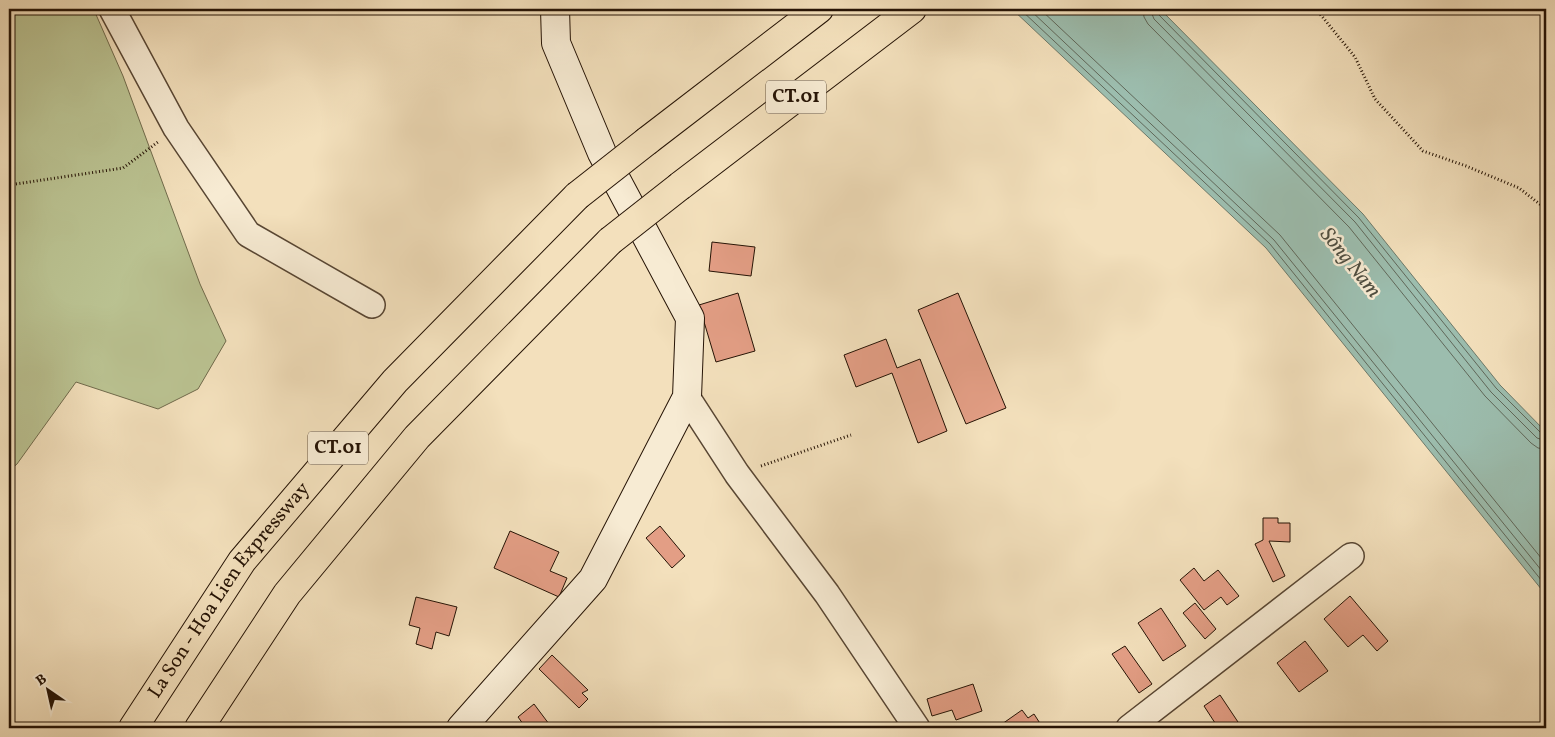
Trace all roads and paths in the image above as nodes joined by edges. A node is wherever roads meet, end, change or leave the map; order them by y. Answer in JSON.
{"nodes":[{"id":1,"x":112,"y":9,"type":"edge"},
{"id":2,"x":555,"y":9,"type":"edge"},
{"id":3,"x":819,"y":9,"type":"edge"},
{"id":4,"x":912,"y":9,"type":"edge"},
{"id":5,"x":1316,"y":9,"type":"edge"},
{"id":6,"x":176,"y":128,"type":"junction"},
{"id":7,"x":9,"y":185,"type":"edge"},
{"id":8,"x":1546,"y":209,"type":"edge"},
{"id":9,"x":372,"y":305,"type":"dead end"},
{"id":10,"x":687,"y":397,"type":"junction"},
{"id":11,"x":851,"y":435,"type":"dead end"},
{"id":12,"x":737,"y":474,"type":"junction"},
{"id":13,"x":1351,"y":556,"type":"dead end"},
{"id":14,"x":133,"y":728,"type":"edge"},
{"id":15,"x":199,"y":728,"type":"edge"},
{"id":16,"x":461,"y":728,"type":"edge"},
{"id":17,"x":917,"y":728,"type":"edge"},
{"id":18,"x":1129,"y":728,"type":"edge"}],
"edges":[{"from":1,"to":6,"type":"street"},
{"from":2,"to":10,"type":"main road"},
{"from":3,"to":14,"type":"highway","name":"La Son - Hoa Lien Expressway","number":"CT.01","bridge":true},
{"from":4,"to":15,"type":"highway","number":"CT.01","bridge":true},
{"from":5,"to":8,"type":"path"},
{"from":6,"to":7,"type":"path"},
{"from":6,"to":9,"type":"street"},
{"from":10,"to":12,"type":"street"},
{"from":10,"to":16,"type":"main road"},
{"from":11,"to":12,"type":"path"},
{"from":12,"to":17,"type":"street"},
{"from":13,"to":18,"type":"street"}]}
